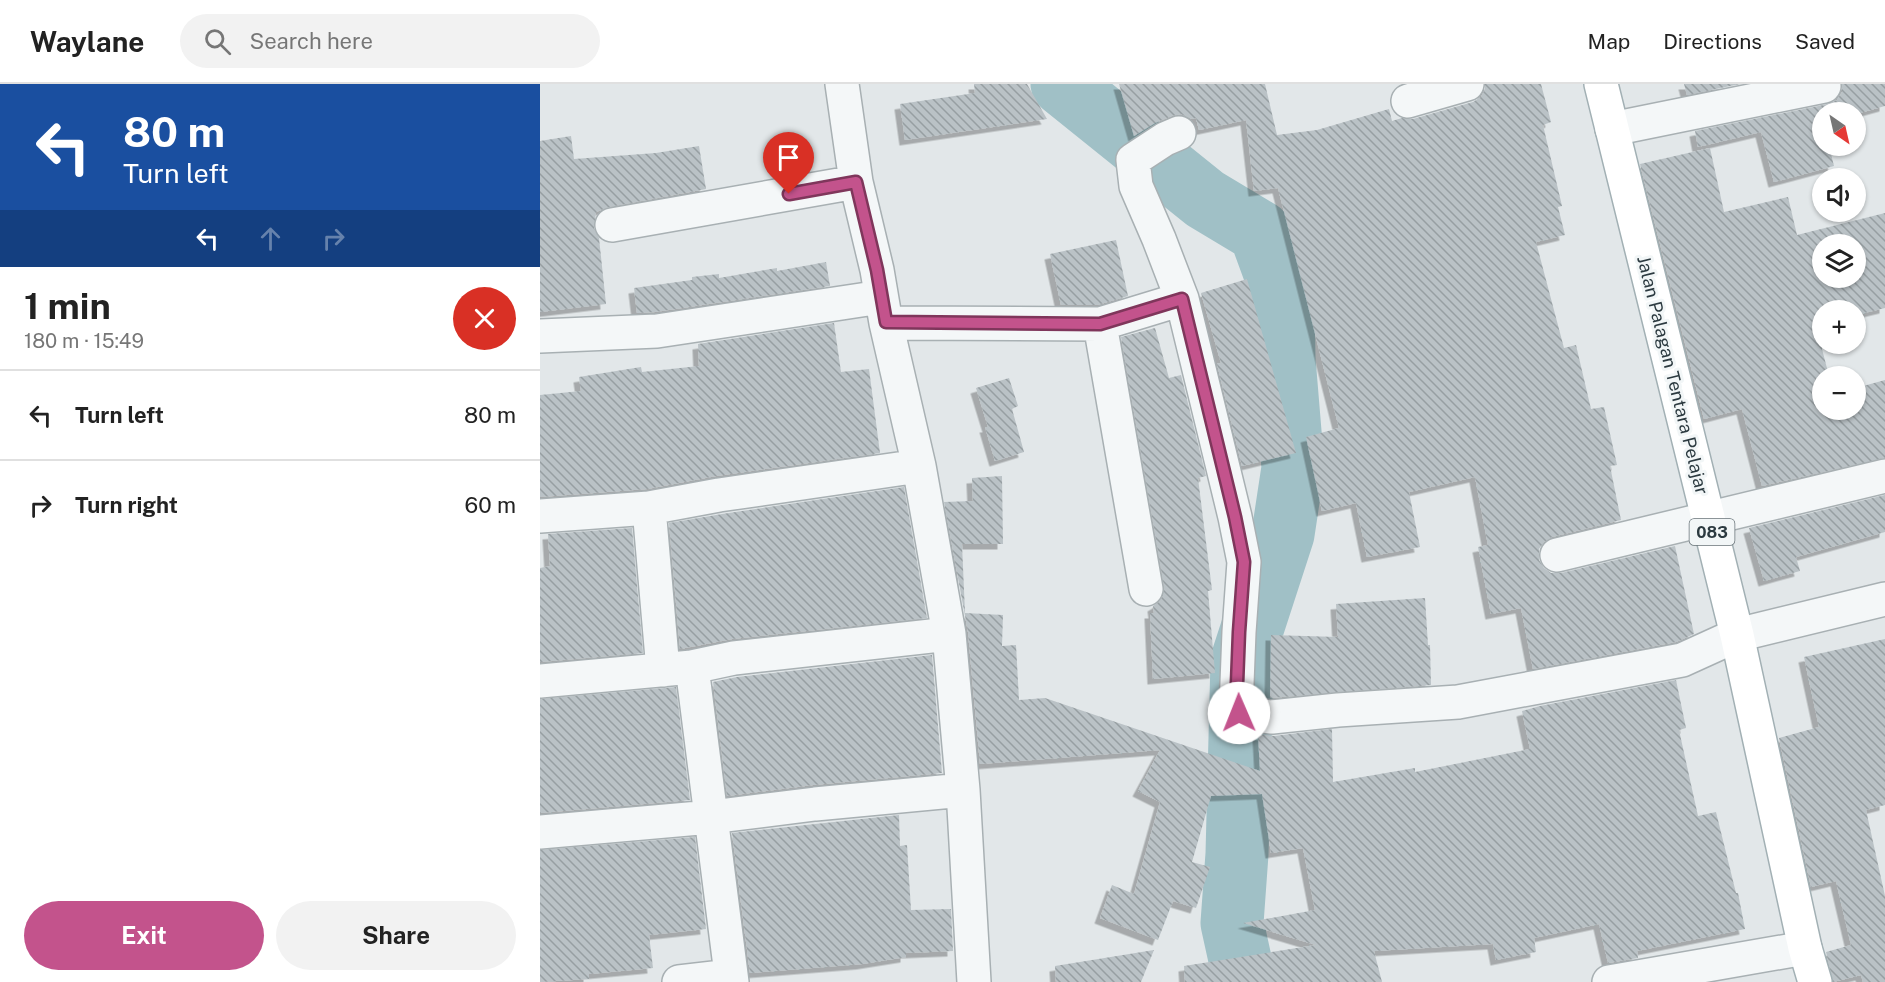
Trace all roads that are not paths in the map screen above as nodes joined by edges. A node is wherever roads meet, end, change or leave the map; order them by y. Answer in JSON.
{"nodes":[{"id":1,"x":842,"y":84,"type":"edge"},
{"id":2,"x":1467,"y":84,"type":"edge"},
{"id":3,"x":1601,"y":84,"type":"edge"},
{"id":4,"x":1824,"y":86,"type":"dead end"},
{"id":5,"x":1408,"y":101,"type":"dead end"},
{"id":6,"x":1612,"y":129,"type":"junction"},
{"id":7,"x":1172,"y":136,"type":"dead end"},
{"id":8,"x":856,"y":182,"type":"junction"},
{"id":9,"x":612,"y":225,"type":"dead end"},
{"id":10,"x":1182,"y":299,"type":"junction"},
{"id":11,"x":884,"y":310,"type":"junction"},
{"id":12,"x":1100,"y":324,"type":"junction"},
{"id":13,"x":540,"y":336,"type":"edge"},
{"id":14,"x":919,"y":466,"type":"junction"},
{"id":15,"x":1885,"y":476,"type":"edge"},
{"id":16,"x":649,"y":508,"type":"junction"},
{"id":17,"x":540,"y":516,"type":"edge"},
{"id":18,"x":1709,"y":519,"type":"junction"},
{"id":19,"x":1557,"y":555,"type":"dead end"},
{"id":20,"x":1146,"y":589,"type":"dead end"},
{"id":21,"x":1885,"y":600,"type":"edge"},
{"id":22,"x":950,"y":634,"type":"junction"},
{"id":23,"x":1737,"y":635,"type":"junction"},
{"id":24,"x":678,"y":668,"type":"junction"},
{"id":25,"x":540,"y":681,"type":"edge"},
{"id":26,"x":963,"y":790,"type":"junction"},
{"id":27,"x":711,"y":817,"type":"junction"},
{"id":28,"x":540,"y":832,"type":"edge"},
{"id":29,"x":1805,"y":948,"type":"junction"},
{"id":30,"x":731,"y":979,"type":"edge"},
{"id":31,"x":680,"y":982,"type":"edge"},
{"id":32,"x":974,"y":982,"type":"edge"},
{"id":33,"x":1609,"y":982,"type":"edge"},
{"id":34,"x":1815,"y":982,"type":"edge"}],
"edges":[{"from":1,"to":8,"type":"street"},
{"from":2,"to":5,"type":"street"},
{"from":3,"to":6,"type":"main road","name":"Jalan Palagan Tentara Pelajar","number":"083"},
{"from":4,"to":6,"type":"street"},
{"from":6,"to":18,"type":"main road","name":"Jalan Palagan Tentara Pelajar","number":"083"},
{"from":7,"to":10,"type":"street"},
{"from":8,"to":9,"type":"street"},
{"from":8,"to":11,"type":"street"},
{"from":10,"to":12,"type":"street"},
{"from":10,"to":23,"type":"street"},
{"from":11,"to":12,"type":"street"},
{"from":11,"to":13,"type":"street"},
{"from":11,"to":14,"type":"street"},
{"from":12,"to":20,"type":"street"},
{"from":14,"to":16,"type":"street"},
{"from":14,"to":22,"type":"street"},
{"from":15,"to":18,"type":"street"},
{"from":16,"to":17,"type":"street"},
{"from":16,"to":24,"type":"street"},
{"from":18,"to":19,"type":"street"},
{"from":18,"to":23,"type":"main road","name":"Jalan Palagan Tentara Pelajar","number":"083"},
{"from":21,"to":23,"type":"street"},
{"from":22,"to":24,"type":"street"},
{"from":22,"to":26,"type":"street"},
{"from":23,"to":29,"type":"main road","name":"Jalan Palagan Tentara Pelajar","number":"083"},
{"from":24,"to":25,"type":"street"},
{"from":24,"to":27,"type":"street"},
{"from":26,"to":27,"type":"street"},
{"from":26,"to":32,"type":"street"},
{"from":27,"to":28,"type":"street"},
{"from":27,"to":30,"type":"street"},
{"from":29,"to":33,"type":"street"},
{"from":29,"to":34,"type":"main road","name":"Jalan Palagan Tentara Pelajar","number":"083"},
{"from":30,"to":31,"type":"street"}]}
